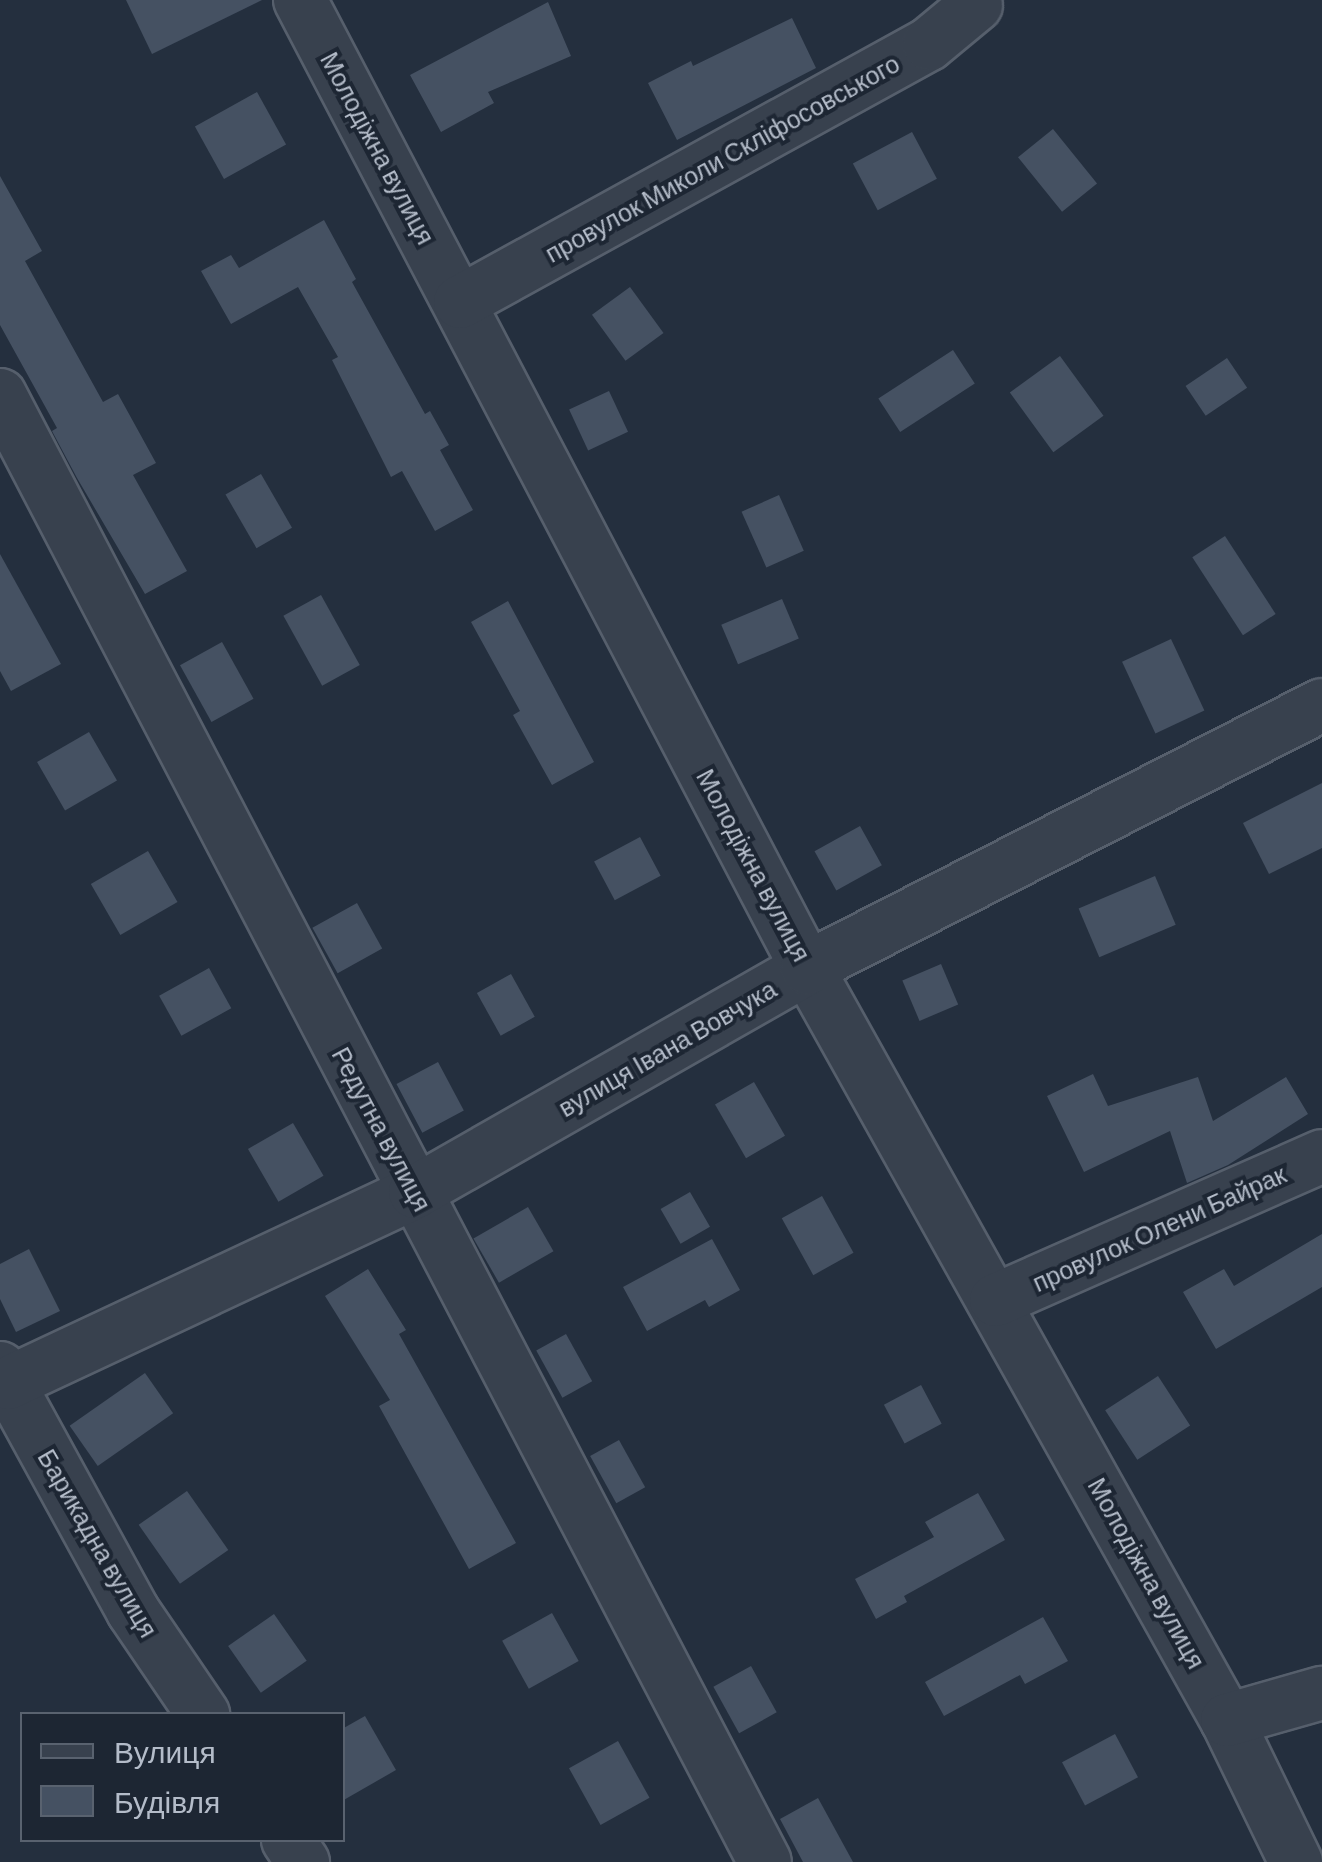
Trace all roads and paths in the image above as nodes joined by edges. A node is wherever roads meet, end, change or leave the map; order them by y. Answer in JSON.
{"nodes":[{"id":1,"x":300,"y":0,"type":"edge"},
{"id":2,"x":976,"y":5,"type":"dead end"},
{"id":3,"x":460,"y":302,"type":"junction"},
{"id":4,"x":0,"y":395,"type":"edge"},
{"id":5,"x":1322,"y":705,"type":"edge"},
{"id":6,"x":808,"y":968,"type":"junction"},
{"id":7,"x":1322,"y":1156,"type":"edge"},
{"id":8,"x":416,"y":1192,"type":"junction"},
{"id":9,"x":996,"y":1300,"type":"junction"},
{"id":10,"x":4,"y":1376,"type":"edge"},
{"id":11,"x":1322,"y":1693,"type":"edge"},
{"id":12,"x":203,"y":1712,"type":"edge"},
{"id":13,"x":1227,"y":1720,"type":"junction"},
{"id":14,"x":765,"y":1862,"type":"edge"},
{"id":15,"x":1296,"y":1862,"type":"edge"}],
"edges":[{"from":1,"to":3,"type":"street","name":"Молодіжна вулиця"},
{"from":2,"to":3,"type":"street","name":"провулок Миколи Скліфосовського"},
{"from":3,"to":6,"type":"street","name":"Молодіжна вулиця"},
{"from":4,"to":8,"type":"street","name":"Редутна вулиця"},
{"from":5,"to":6,"type":"street","name":"вулиця Івана Вовчука"},
{"from":6,"to":8,"type":"street","name":"вулиця Івана Вовчука"},
{"from":6,"to":9,"type":"street","name":"Молодіжна вулиця"},
{"from":7,"to":9,"type":"street","name":"провулок Олени Байрак"},
{"from":8,"to":10,"type":"street","name":"вулиця Івана Вовчука"},
{"from":8,"to":14,"type":"street","name":"Редутна вулиця"},
{"from":9,"to":13,"type":"street","name":"Молодіжна вулиця"},
{"from":10,"to":12,"type":"street","name":"Барикадна вулиця"},
{"from":11,"to":13,"type":"street"},
{"from":13,"to":15,"type":"street","name":"Молодіжна вулиця"}]}
